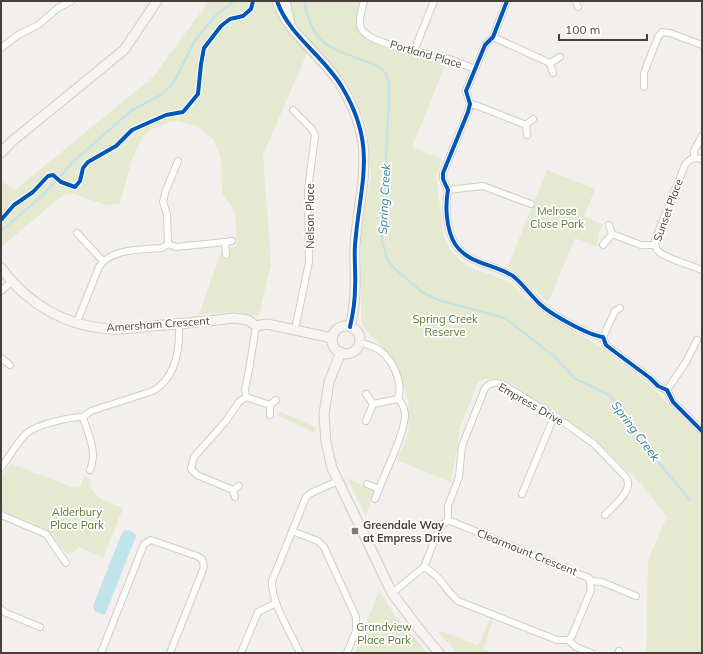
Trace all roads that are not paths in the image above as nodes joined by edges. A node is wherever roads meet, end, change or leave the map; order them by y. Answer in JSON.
{"nodes":[{"id":1,"x":71,"y":1,"type":"edge"},
{"id":2,"x":157,"y":1,"type":"edge"},
{"id":3,"x":277,"y":1,"type":"edge"},
{"id":4,"x":285,"y":1,"type":"edge"},
{"id":5,"x":364,"y":1,"type":"edge"},
{"id":6,"x":434,"y":1,"type":"edge"},
{"id":7,"x":507,"y":1,"type":"edge"},
{"id":8,"x":290,"y":23,"type":"junction"},
{"id":9,"x":493,"y":37,"type":"junction"},
{"id":10,"x":702,"y":45,"type":"edge"},
{"id":11,"x":1,"y":48,"type":"edge"},
{"id":12,"x":414,"y":51,"type":"junction"},
{"id":13,"x":560,"y":57,"type":"dead end"},
{"id":14,"x":550,"y":63,"type":"junction"},
{"id":15,"x":475,"y":69,"type":"junction"},
{"id":16,"x":553,"y":73,"type":"dead end"},
{"id":17,"x":644,"y":87,"type":"dead end"},
{"id":18,"x":470,"y":104,"type":"junction"},
{"id":19,"x":293,"y":110,"type":"dead end"},
{"id":20,"x":533,"y":119,"type":"dead end"},
{"id":21,"x":526,"y":125,"type":"junction"},
{"id":22,"x":527,"y":135,"type":"dead end"},
{"id":23,"x":702,"y":136,"type":"edge"},
{"id":24,"x":1,"y":153,"type":"edge"},
{"id":25,"x":694,"y":158,"type":"junction"},
{"id":26,"x":702,"y":158,"type":"edge"},
{"id":27,"x":178,"y":162,"type":"dead end"},
{"id":28,"x":448,"y":190,"type":"junction"},
{"id":29,"x":512,"y":197,"type":"junction"},
{"id":30,"x":510,"y":204,"type":"dead end"},
{"id":31,"x":531,"y":204,"type":"dead end"},
{"id":32,"x":609,"y":225,"type":"dead end"},
{"id":33,"x":77,"y":233,"type":"dead end"},
{"id":34,"x":612,"y":234,"type":"junction"},
{"id":35,"x":232,"y":241,"type":"dead end"},
{"id":36,"x":225,"y":242,"type":"junction"},
{"id":37,"x":168,"y":244,"type":"junction"},
{"id":38,"x":603,"y":245,"type":"dead end"},
{"id":39,"x":655,"y":245,"type":"junction"},
{"id":40,"x":226,"y":255,"type":"dead end"},
{"id":41,"x":102,"y":261,"type":"junction"},
{"id":42,"x":1,"y":268,"type":"edge"},
{"id":43,"x":702,"y":270,"type":"edge"},
{"id":44,"x":11,"y":282,"type":"junction"},
{"id":45,"x":1,"y":291,"type":"edge"},
{"id":46,"x":620,"y":308,"type":"dead end"},
{"id":47,"x":77,"y":322,"type":"junction"},
{"id":48,"x":179,"y":324,"type":"junction"},
{"id":49,"x":256,"y":326,"type":"junction"},
{"id":50,"x":350,"y":327,"type":"junction"},
{"id":51,"x":296,"y":329,"type":"junction"},
{"id":52,"x":603,"y":337,"type":"junction"},
{"id":53,"x":332,"y":338,"type":"junction"},
{"id":54,"x":697,"y":340,"type":"dead end"},
{"id":55,"x":359,"y":342,"type":"junction"},
{"id":56,"x":341,"y":352,"type":"junction"},
{"id":57,"x":1,"y":358,"type":"edge"},
{"id":58,"x":10,"y":365,"type":"dead end"},
{"id":59,"x":667,"y":390,"type":"junction"},
{"id":60,"x":366,"y":394,"type":"dead end"},
{"id":61,"x":246,"y":397,"type":"junction"},
{"id":62,"x":398,"y":399,"type":"junction"},
{"id":63,"x":276,"y":400,"type":"dead end"},
{"id":64,"x":373,"y":404,"type":"junction"},
{"id":65,"x":270,"y":405,"type":"junction"},
{"id":66,"x":270,"y":415,"type":"dead end"},
{"id":67,"x":83,"y":417,"type":"junction"},
{"id":68,"x":553,"y":418,"type":"junction"},
{"id":69,"x":366,"y":421,"type":"dead end"},
{"id":70,"x":702,"y":431,"type":"edge"},
{"id":71,"x":1,"y":468,"type":"edge"},
{"id":72,"x":90,"y":470,"type":"dead end"},
{"id":73,"x":338,"y":482,"type":"junction"},
{"id":74,"x":367,"y":484,"type":"dead end"},
{"id":75,"x":239,"y":486,"type":"dead end"},
{"id":76,"x":379,"y":489,"type":"junction"},
{"id":77,"x":233,"y":490,"type":"junction"},
{"id":78,"x":522,"y":494,"type":"dead end"},
{"id":79,"x":235,"y":497,"type":"dead end"},
{"id":80,"x":375,"y":499,"type":"dead end"},
{"id":81,"x":1,"y":515,"type":"edge"},
{"id":82,"x":605,"y":515,"type":"dead end"},
{"id":83,"x":448,"y":520,"type":"junction"},
{"id":84,"x":292,"y":531,"type":"junction"},
{"id":85,"x":66,"y":563,"type":"dead end"},
{"id":86,"x":424,"y":568,"type":"junction"},
{"id":87,"x":591,"y":581,"type":"junction"},
{"id":88,"x":392,"y":593,"type":"junction"},
{"id":89,"x":636,"y":596,"type":"dead end"},
{"id":90,"x":276,"y":603,"type":"junction"},
{"id":91,"x":1,"y":609,"type":"edge"},
{"id":92,"x":40,"y":627,"type":"dead end"},
{"id":93,"x":568,"y":640,"type":"junction"},
{"id":94,"x":101,"y":653,"type":"edge"},
{"id":95,"x":170,"y":653,"type":"edge"},
{"id":96,"x":242,"y":653,"type":"edge"},
{"id":97,"x":300,"y":653,"type":"edge"},
{"id":98,"x":347,"y":653,"type":"edge"},
{"id":99,"x":439,"y":653,"type":"edge"},
{"id":100,"x":591,"y":653,"type":"edge"}],
"edges":[{"from":1,"to":11,"type":"street"},
{"from":2,"to":24,"type":"street"},
{"from":3,"to":8,"type":"street"},
{"from":4,"to":8,"type":"street"},
{"from":5,"to":12,"type":"street","name":"Portland Place"},
{"from":6,"to":12,"type":"street"},
{"from":7,"to":9,"type":"street"},
{"from":8,"to":50,"type":"street"},
{"from":9,"to":14,"type":"street"},
{"from":9,"to":15,"type":"street"},
{"from":10,"to":17,"type":"street"},
{"from":12,"to":15,"type":"street","name":"Portland Place"},
{"from":13,"to":14,"type":"street"},
{"from":14,"to":16,"type":"street"},
{"from":15,"to":18,"type":"street"},
{"from":18,"to":21,"type":"street"},
{"from":18,"to":28,"type":"street"},
{"from":19,"to":51,"type":"street","name":"Nelson Place"},
{"from":20,"to":21,"type":"street"},
{"from":21,"to":22,"type":"street"},
{"from":23,"to":25,"type":"street"},
{"from":25,"to":26,"type":"street"},
{"from":25,"to":39,"type":"street","name":"Sunset Place"},
{"from":27,"to":37,"type":"street"},
{"from":28,"to":29,"type":"street"},
{"from":28,"to":52,"type":"street"},
{"from":29,"to":30,"type":"street"},
{"from":29,"to":31,"type":"street"},
{"from":32,"to":34,"type":"street"},
{"from":33,"to":41,"type":"street"},
{"from":34,"to":38,"type":"street"},
{"from":34,"to":39,"type":"street"},
{"from":35,"to":36,"type":"street"},
{"from":36,"to":37,"type":"street"},
{"from":36,"to":40,"type":"street"},
{"from":37,"to":41,"type":"street"},
{"from":39,"to":43,"type":"street","name":"Sunset Place"},
{"from":41,"to":47,"type":"street"},
{"from":42,"to":44,"type":"street","name":"Amersham Crescent"},
{"from":44,"to":45,"type":"street"},
{"from":44,"to":47,"type":"street","name":"Amersham Crescent"},
{"from":46,"to":52,"type":"street"},
{"from":47,"to":48,"type":"street","name":"Amersham Crescent"},
{"from":48,"to":49,"type":"street","name":"Amersham Crescent"},
{"from":48,"to":67,"type":"street"},
{"from":49,"to":51,"type":"street","name":"Amersham Crescent"},
{"from":49,"to":61,"type":"street"},
{"from":50,"to":53,"type":"street"},
{"from":50,"to":55,"type":"street"},
{"from":51,"to":53,"type":"street","name":"Amersham Crescent"},
{"from":52,"to":59,"type":"street"},
{"from":53,"to":56,"type":"street"},
{"from":54,"to":59,"type":"street"},
{"from":55,"to":56,"type":"street"},
{"from":55,"to":62,"type":"street"},
{"from":56,"to":73,"type":"street"},
{"from":57,"to":58,"type":"street"},
{"from":59,"to":70,"type":"street"},
{"from":60,"to":64,"type":"street"},
{"from":61,"to":65,"type":"street"},
{"from":61,"to":77,"type":"street"},
{"from":62,"to":64,"type":"street"},
{"from":62,"to":76,"type":"street"},
{"from":63,"to":65,"type":"street"},
{"from":64,"to":69,"type":"street"},
{"from":65,"to":66,"type":"street"},
{"from":67,"to":71,"type":"street"},
{"from":67,"to":72,"type":"street"},
{"from":68,"to":78,"type":"street"},
{"from":68,"to":82,"type":"street","name":"Empress Drive"},
{"from":68,"to":83,"type":"street","name":"Empress Drive"},
{"from":73,"to":84,"type":"street"},
{"from":73,"to":88,"type":"street"},
{"from":74,"to":76,"type":"street"},
{"from":75,"to":77,"type":"street"},
{"from":76,"to":80,"type":"street"},
{"from":77,"to":79,"type":"street"},
{"from":81,"to":85,"type":"street"},
{"from":83,"to":86,"type":"street","name":"Empress Drive"},
{"from":83,"to":87,"type":"street","name":"Clearmount Crescent"},
{"from":84,"to":90,"type":"street"},
{"from":84,"to":98,"type":"street"},
{"from":86,"to":88,"type":"street"},
{"from":86,"to":93,"type":"street"},
{"from":87,"to":89,"type":"street","name":"Clearmount Crescent"},
{"from":87,"to":93,"type":"street"},
{"from":88,"to":99,"type":"street"},
{"from":90,"to":96,"type":"street"},
{"from":90,"to":97,"type":"street"},
{"from":91,"to":92,"type":"street"},
{"from":93,"to":100,"type":"street"},
{"from":94,"to":95,"type":"street"}]}
